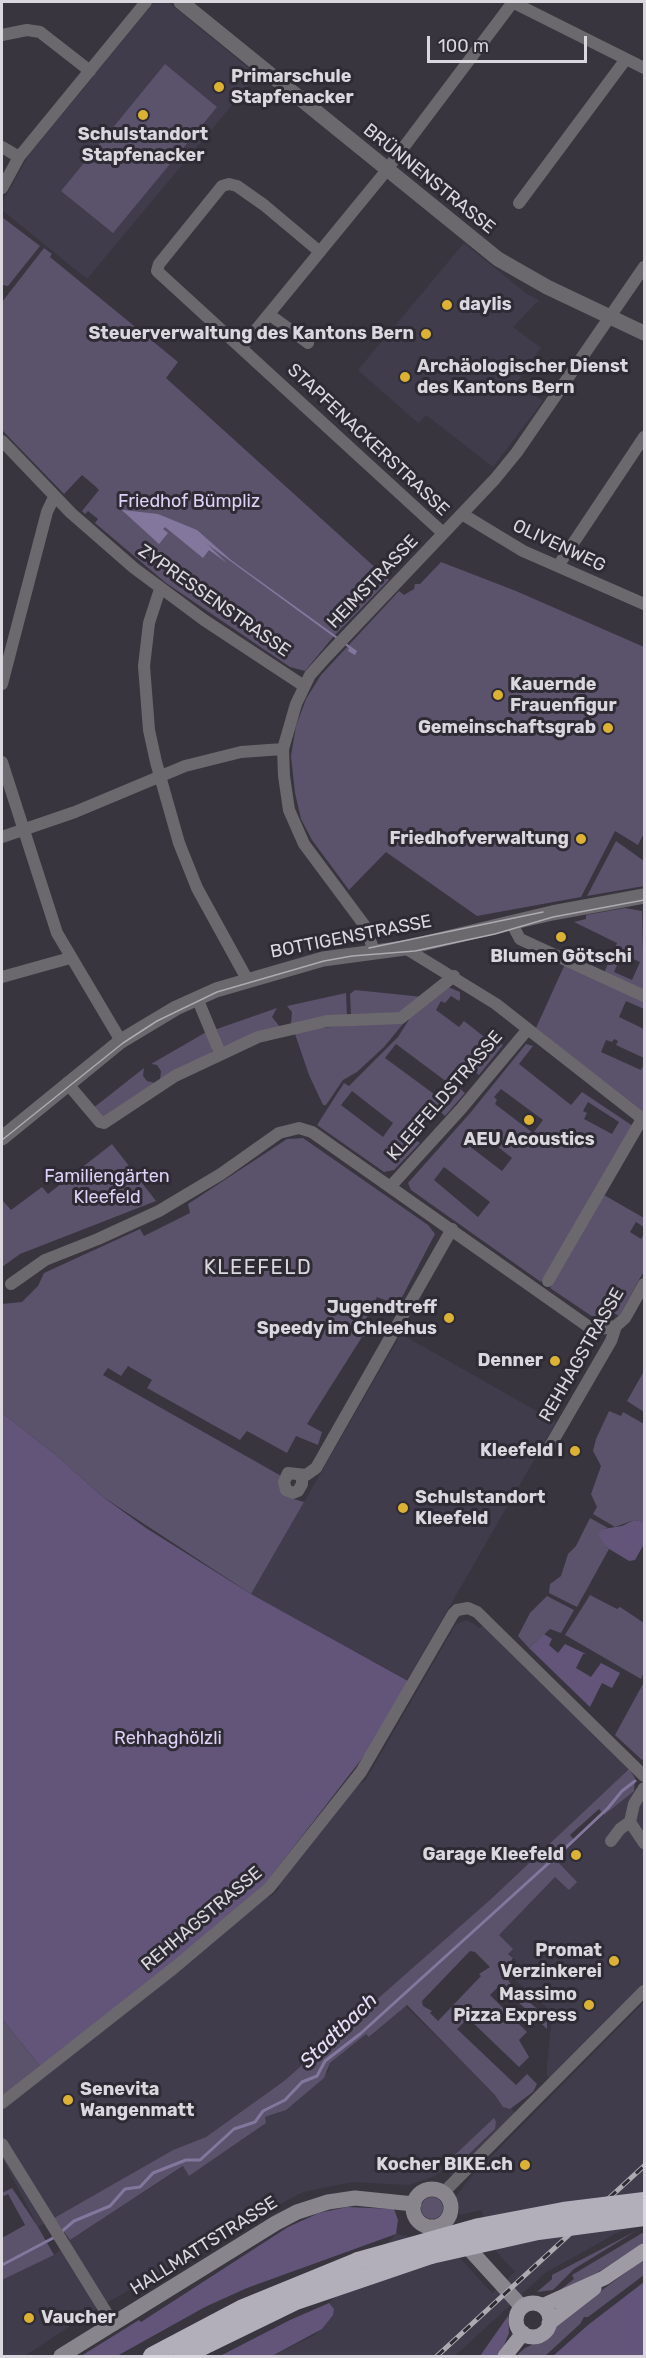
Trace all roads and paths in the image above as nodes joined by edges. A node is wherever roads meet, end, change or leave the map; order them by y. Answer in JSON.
{"nodes":[{"id":1,"x":146,"y":2,"type":"edge"},
{"id":2,"x":181,"y":2,"type":"edge"},
{"id":3,"x":513,"y":2,"type":"edge"},
{"id":4,"x":2,"y":35,"type":"edge"},
{"id":5,"x":626,"y":59,"type":"junction"},
{"id":6,"x":645,"y":68,"type":"edge"},
{"id":7,"x":90,"y":71,"type":"junction"},
{"id":8,"x":2,"y":147,"type":"edge"},
{"id":9,"x":19,"y":157,"type":"junction"},
{"id":10,"x":386,"y":170,"type":"junction"},
{"id":11,"x":2,"y":188,"type":"edge"},
{"id":12,"x":519,"y":203,"type":"dead end"},
{"id":13,"x":320,"y":252,"type":"junction"},
{"id":14,"x":645,"y":267,"type":"edge"},
{"id":15,"x":270,"y":315,"type":"junction"},
{"id":16,"x":611,"y":317,"type":"junction"},
{"id":17,"x":645,"y":333,"type":"edge"},
{"id":18,"x":308,"y":343,"type":"dead end"},
{"id":19,"x":241,"y":348,"type":"junction"},
{"id":20,"x":645,"y":437,"type":"edge"},
{"id":21,"x":2,"y":441,"type":"edge"},
{"id":22,"x":54,"y":497,"type":"junction"},
{"id":23,"x":462,"y":513,"type":"junction"},
{"id":24,"x":443,"y":534,"type":"junction"},
{"id":25,"x":558,"y":566,"type":"junction"},
{"id":26,"x":160,"y":589,"type":"junction"},
{"id":27,"x":645,"y":604,"type":"edge"},
{"id":28,"x":4,"y":662,"type":"edge"},
{"id":29,"x":2,"y":684,"type":"edge"},
{"id":30,"x":304,"y":686,"type":"junction"},
{"id":31,"x":284,"y":749,"type":"junction"},
{"id":32,"x":2,"y":762,"type":"edge"},
{"id":33,"x":159,"y":775,"type":"junction"},
{"id":34,"x":23,"y":831,"type":"junction"},
{"id":35,"x":2,"y":837,"type":"edge"},
{"id":36,"x":645,"y":896,"type":"edge"},
{"id":37,"x":512,"y":924,"type":"junction"},
{"id":38,"x":405,"y":948,"type":"junction"},
{"id":39,"x":374,"y":951,"type":"junction"},
{"id":40,"x":70,"y":958,"type":"junction"},
{"id":41,"x":454,"y":976,"type":"junction"},
{"id":42,"x":2,"y":977,"type":"edge"},
{"id":43,"x":247,"y":979,"type":"junction"},
{"id":44,"x":645,"y":996,"type":"edge"},
{"id":45,"x":197,"y":998,"type":"junction"},
{"id":46,"x":528,"y":1029,"type":"junction"},
{"id":47,"x":121,"y":1041,"type":"junction"},
{"id":48,"x":220,"y":1053,"type":"junction"},
{"id":49,"x":67,"y":1083,"type":"junction"},
{"id":50,"x":644,"y":1120,"type":"edge"},
{"id":51,"x":2,"y":1137,"type":"edge"},
{"id":52,"x":390,"y":1186,"type":"junction"},
{"id":53,"x":452,"y":1229,"type":"junction"},
{"id":54,"x":548,"y":1281,"type":"dead end"},
{"id":55,"x":11,"y":1284,"type":"dead end"},
{"id":56,"x":645,"y":1284,"type":"edge"},
{"id":57,"x":616,"y":1326,"type":"junction"},
{"id":58,"x":550,"y":1446,"type":"dead end"},
{"id":59,"x":302,"y":1475,"type":"dead end"},
{"id":60,"x":645,"y":1776,"type":"edge"},
{"id":61,"x":645,"y":1788,"type":"edge"},
{"id":62,"x":630,"y":1822,"type":"junction"},
{"id":63,"x":611,"y":1842,"type":"dead end"},
{"id":64,"x":645,"y":1843,"type":"edge"},
{"id":65,"x":645,"y":1991,"type":"edge"},
{"id":66,"x":2,"y":2103,"type":"edge"},
{"id":67,"x":2,"y":2145,"type":"edge"},
{"id":68,"x":443,"y":2193,"type":"junction"},
{"id":69,"x":645,"y":2201,"type":"edge"},
{"id":70,"x":414,"y":2204,"type":"junction"},
{"id":71,"x":645,"y":2217,"type":"edge"},
{"id":72,"x":445,"y":2222,"type":"junction"},
{"id":73,"x":645,"y":2251,"type":"edge"},
{"id":74,"x":604,"y":2278,"type":"junction"},
{"id":75,"x":542,"y":2306,"type":"junction"},
{"id":76,"x":522,"y":2307,"type":"junction"},
{"id":77,"x":549,"y":2323,"type":"junction"},
{"id":78,"x":114,"y":2325,"type":"junction"},
{"id":79,"x":523,"y":2333,"type":"junction"},
{"id":80,"x":61,"y":2356,"type":"edge"},
{"id":81,"x":152,"y":2356,"type":"edge"},
{"id":82,"x":183,"y":2356,"type":"edge"},
{"id":83,"x":505,"y":2356,"type":"edge"}],
"edges":[{"from":1,"to":7,"type":"street"},
{"from":2,"to":10,"type":"street","name":"BRÜNNENSTRASSE"},
{"from":3,"to":5,"type":"street"},
{"from":3,"to":10,"type":"street"},
{"from":4,"to":7,"type":"street"},
{"from":5,"to":6,"type":"street"},
{"from":5,"to":12,"type":"street"},
{"from":7,"to":9,"type":"street"},
{"from":8,"to":9,"type":"street"},
{"from":9,"to":11,"type":"street"},
{"from":10,"to":13,"type":"street"},
{"from":10,"to":16,"type":"street","name":"BRÜNNENSTRASSE"},
{"from":13,"to":15,"type":"street"},
{"from":13,"to":19,"type":"street","name":"STAPFENACKERSTRASSE"},
{"from":14,"to":16,"type":"street","name":"HEIMSTRASSE"},
{"from":15,"to":18,"type":"street","name":"STAPFENACKERSTRASSE"},
{"from":15,"to":19,"type":"street"},
{"from":16,"to":17,"type":"street","name":"BRÜNNENSTRASSE"},
{"from":16,"to":23,"type":"street","name":"HEIMSTRASSE"},
{"from":19,"to":24,"type":"street","name":"STAPFENACKERSTRASSE"},
{"from":20,"to":25,"type":"street"},
{"from":21,"to":22,"type":"street","name":"ZYPRESSENSTRASSE"},
{"from":22,"to":26,"type":"street","name":"ZYPRESSENSTRASSE"},
{"from":22,"to":28,"type":"street"},
{"from":23,"to":24,"type":"street","name":"HEIMSTRASSE"},
{"from":23,"to":25,"type":"street","name":"OLIVENWEG"},
{"from":24,"to":30,"type":"street","name":"HEIMSTRASSE"},
{"from":25,"to":27,"type":"street","name":"OLIVENWEG"},
{"from":26,"to":30,"type":"street","name":"ZYPRESSENSTRASSE"},
{"from":26,"to":33,"type":"street"},
{"from":28,"to":29,"type":"street"},
{"from":30,"to":31,"type":"street","name":"HEIMSTRASSE"},
{"from":31,"to":33,"type":"street"},
{"from":31,"to":39,"type":"street","name":"HEIMSTRASSE"},
{"from":32,"to":34,"type":"street"},
{"from":33,"to":34,"type":"street"},
{"from":33,"to":43,"type":"street"},
{"from":34,"to":35,"type":"street"},
{"from":34,"to":40,"type":"street"},
{"from":36,"to":37,"type":"street","name":"BOTTIGENSTRASSE"},
{"from":37,"to":38,"type":"street","name":"BOTTIGENSTRASSE"},
{"from":37,"to":44,"type":"street"},
{"from":38,"to":39,"type":"street","name":"BOTTIGENSTRASSE"},
{"from":38,"to":41,"type":"street"},
{"from":39,"to":43,"type":"street","name":"BOTTIGENSTRASSE"},
{"from":40,"to":42,"type":"street"},
{"from":40,"to":47,"type":"street"},
{"from":41,"to":46,"type":"street"},
{"from":41,"to":48,"type":"street"},
{"from":43,"to":45,"type":"street","name":"BOTTIGENSTRASSE"},
{"from":45,"to":47,"type":"street","name":"BOTTIGENSTRASSE"},
{"from":45,"to":48,"type":"street"},
{"from":46,"to":50,"type":"street"},
{"from":46,"to":52,"type":"street","name":"KLEEFELDSTRASSE"},
{"from":47,"to":49,"type":"street","name":"BOTTIGENSTRASSE"},
{"from":48,"to":49,"type":"street"},
{"from":49,"to":51,"type":"street","name":"BOTTIGENSTRASSE"},
{"from":50,"to":54,"type":"street"},
{"from":52,"to":53,"type":"street"},
{"from":52,"to":55,"type":"street"},
{"from":53,"to":57,"type":"street"},
{"from":53,"to":59,"type":"street"},
{"from":56,"to":57,"type":"street","name":"REHHAGSTRASSE"},
{"from":57,"to":58,"type":"street","name":"REHHAGSTRASSE"},
{"from":60,"to":66,"type":"street","name":"REHHAGSTRASSE"},
{"from":61,"to":62,"type":"street"},
{"from":62,"to":63,"type":"street"},
{"from":62,"to":64,"type":"street"},
{"from":65,"to":68,"type":"street"},
{"from":67,"to":78,"type":"street"},
{"from":68,"to":70,"type":"main road"},
{"from":68,"to":72,"type":"main road"},
{"from":69,"to":81,"type":"highway","bridge":true},
{"from":70,"to":72,"type":"main road"},
{"from":70,"to":78,"type":"main road","name":"HALLMATTSTRASSE"},
{"from":71,"to":82,"type":"highway","bridge":true},
{"from":72,"to":76,"type":"main road"},
{"from":73,"to":74,"type":"main road"},
{"from":74,"to":75,"type":"main road"},
{"from":74,"to":77,"type":"main road"},
{"from":75,"to":76,"type":"main road"},
{"from":75,"to":77,"type":"main road"},
{"from":76,"to":79,"type":"main road"},
{"from":77,"to":79,"type":"main road"},
{"from":78,"to":80,"type":"main road","name":"HALLMATTSTRASSE"},
{"from":79,"to":83,"type":"main road"}]}
